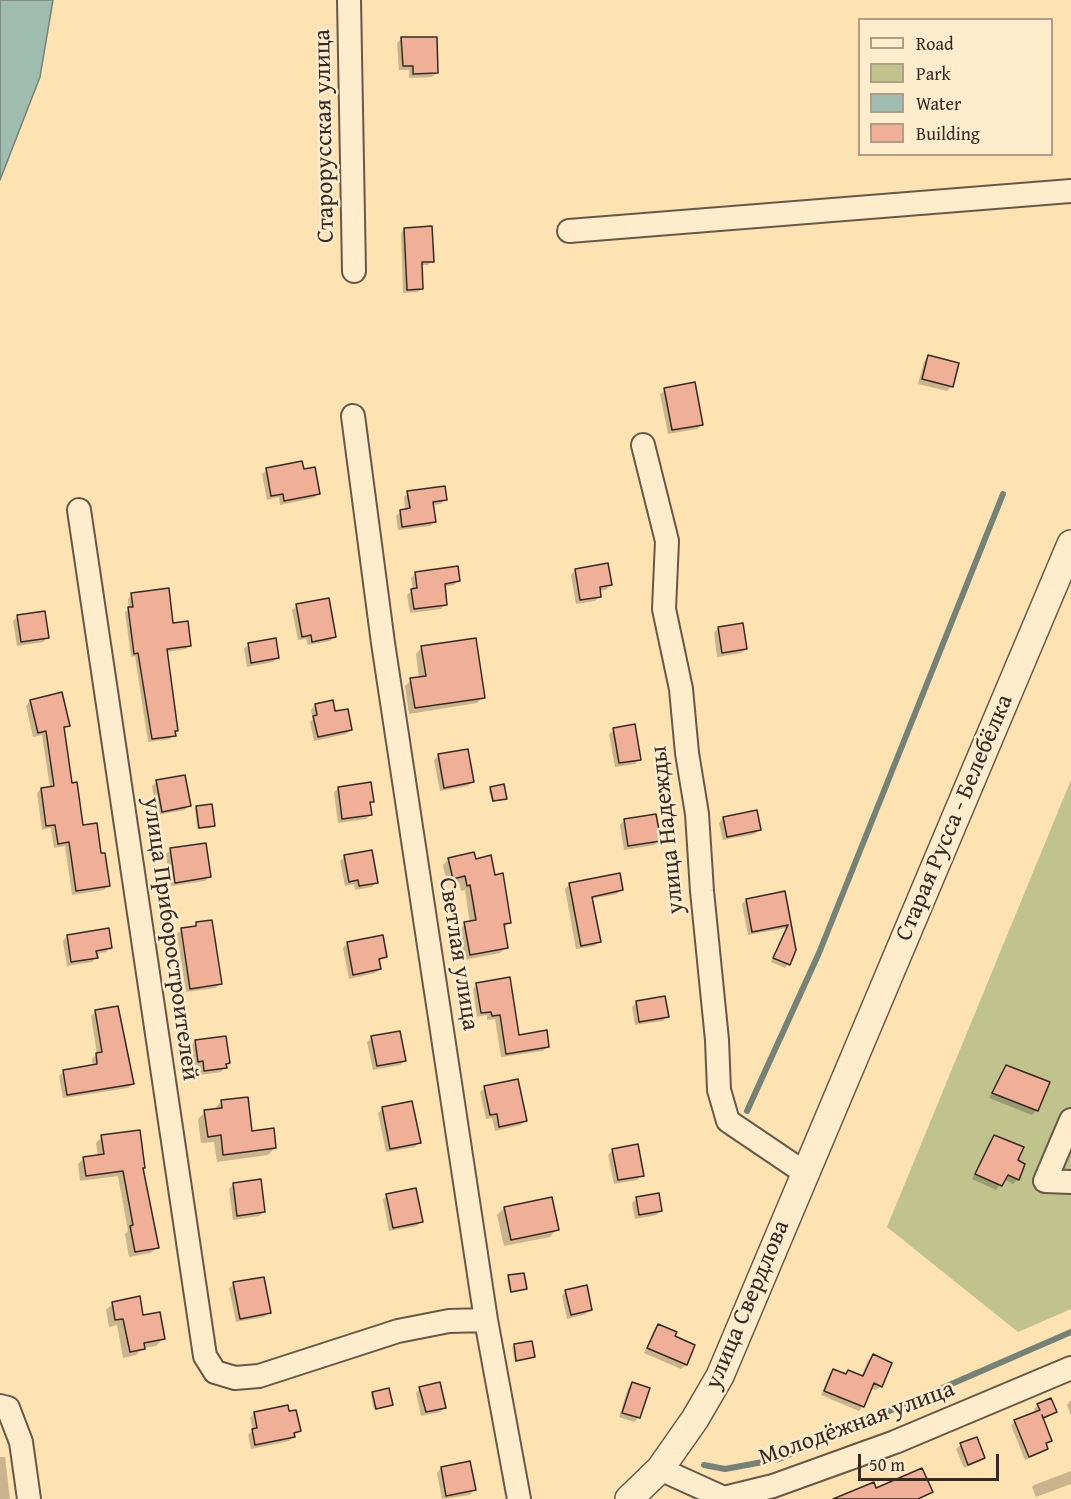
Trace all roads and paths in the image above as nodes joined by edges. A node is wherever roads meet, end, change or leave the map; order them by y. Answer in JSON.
{"nodes":[{"id":1,"x":349,"y":0,"type":"edge"},
{"id":2,"x":1071,"y":192,"type":"edge"},
{"id":3,"x":569,"y":231,"type":"dead end"},
{"id":4,"x":354,"y":271,"type":"dead end"},
{"id":5,"x":353,"y":416,"type":"dead end"},
{"id":6,"x":643,"y":445,"type":"dead end"},
{"id":7,"x":79,"y":510,"type":"dead end"},
{"id":8,"x":1070,"y":546,"type":"edge"},
{"id":9,"x":838,"y":1093,"type":"joint"},
{"id":10,"x":1071,"y":1120,"type":"edge"},
{"id":11,"x":805,"y":1173,"type":"junction"},
{"id":12,"x":1071,"y":1182,"type":"edge"},
{"id":13,"x":486,"y":1320,"type":"junction"},
{"id":14,"x":1071,"y":1368,"type":"edge"},
{"id":15,"x":0,"y":1406,"type":"edge"},
{"id":16,"x":660,"y":1469,"type":"junction"},
{"id":17,"x":724,"y":1498,"type":"edge"},
{"id":18,"x":29,"y":1499,"type":"edge"},
{"id":19,"x":519,"y":1499,"type":"edge"},
{"id":20,"x":629,"y":1499,"type":"edge"}],
"edges":[{"from":1,"to":4,"type":"street","name":"Старорусская улица"},
{"from":2,"to":3,"type":"street"},
{"from":5,"to":13,"type":"street","name":"Светлая улица"},
{"from":6,"to":11,"type":"street","name":"улица Надежды"},
{"from":7,"to":13,"type":"street","name":"улица Приборостроителей"},
{"from":8,"to":9,"type":"street","name":"Старая Русса - Белебёлка"},
{"from":9,"to":11,"type":"street","name":"улица Свердлова"},
{"from":10,"to":12,"type":"street"},
{"from":11,"to":16,"type":"street","name":"улица Свердлова"},
{"from":13,"to":19,"type":"street","name":"Светлая улица"},
{"from":14,"to":17,"type":"street","name":"Молодёжная улица"},
{"from":15,"to":18,"type":"street"},
{"from":16,"to":17,"type":"street","name":"Молодёжная улица"},
{"from":16,"to":20,"type":"street","name":"улица Свердлова"}]}
